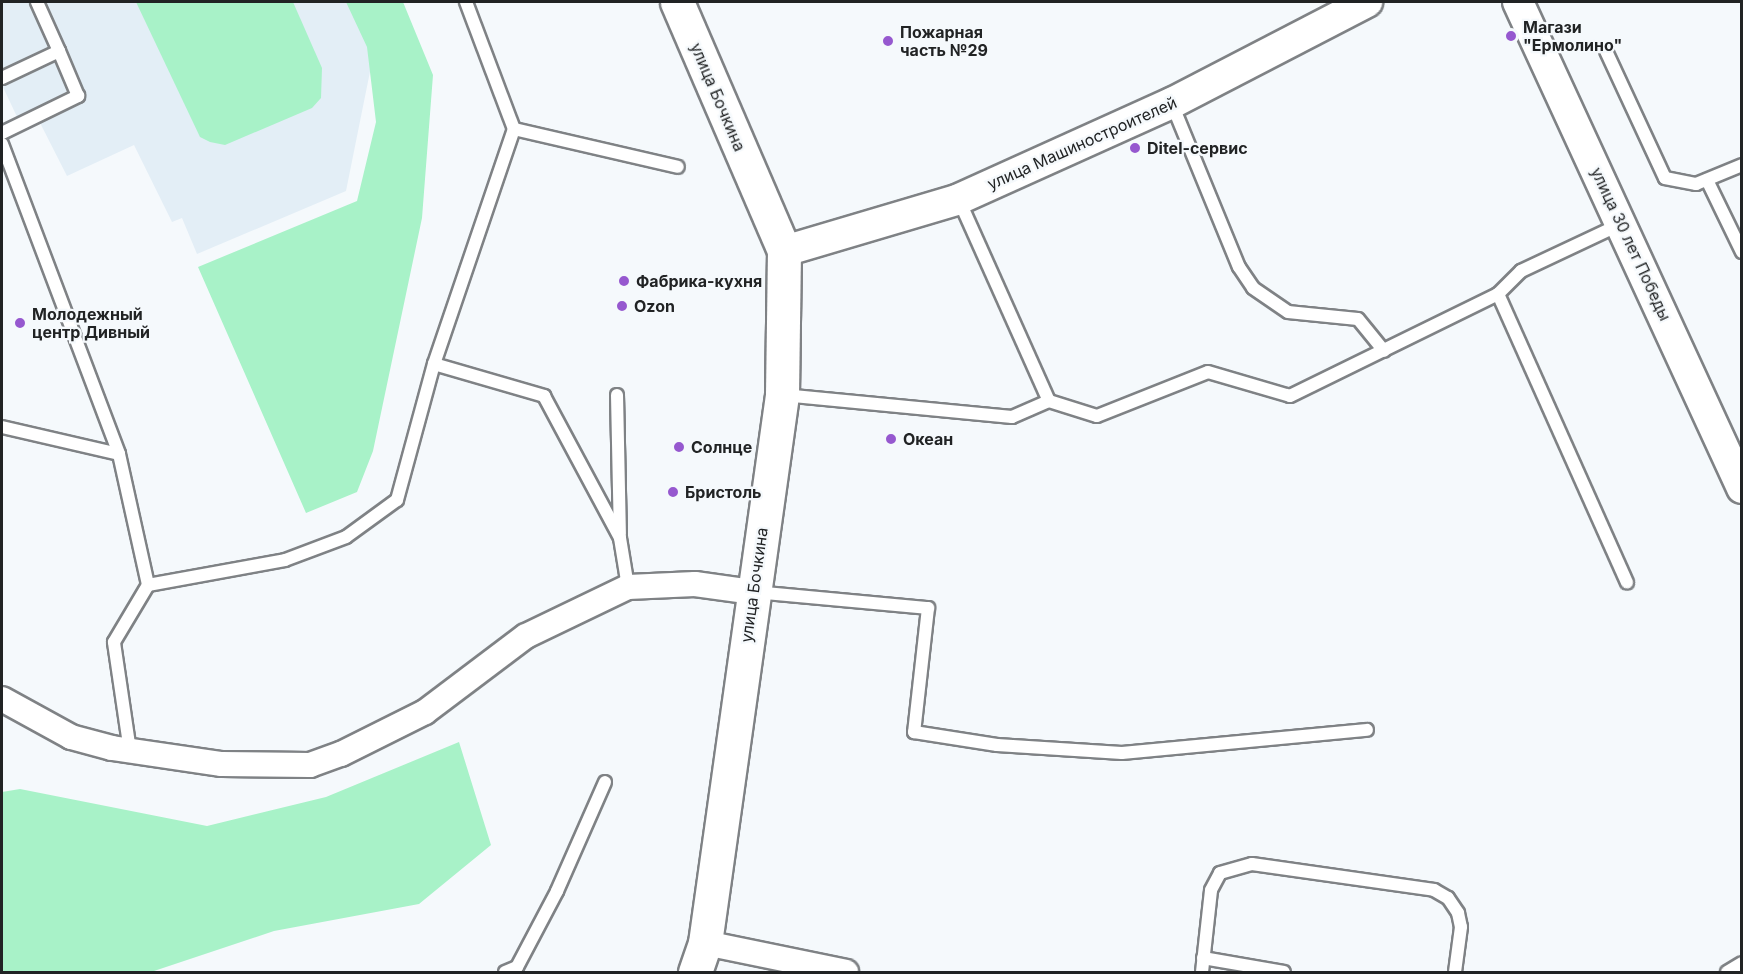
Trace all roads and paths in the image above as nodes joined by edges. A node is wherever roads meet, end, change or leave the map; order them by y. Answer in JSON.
{"nodes":[{"id":1,"x":37,"y":2,"type":"edge"},
{"id":2,"x":466,"y":2,"type":"edge"},
{"id":3,"x":677,"y":2,"type":"edge"},
{"id":4,"x":1367,"y":2,"type":"edge"},
{"id":5,"x":1518,"y":2,"type":"edge"},
{"id":6,"x":59,"y":51,"type":"junction"},
{"id":7,"x":1606,"y":51,"type":"dead end"},
{"id":8,"x":2,"y":78,"type":"edge"},
{"id":9,"x":1172,"y":103,"type":"junction"},
{"id":10,"x":514,"y":129,"type":"junction"},
{"id":11,"x":2,"y":133,"type":"edge"},
{"id":12,"x":2,"y":144,"type":"edge"},
{"id":13,"x":1742,"y":165,"type":"edge"},
{"id":14,"x":678,"y":167,"type":"dead end"},
{"id":15,"x":1707,"y":180,"type":"junction"},
{"id":16,"x":959,"y":199,"type":"junction"},
{"id":17,"x":1622,"y":224,"type":"junction"},
{"id":18,"x":784,"y":251,"type":"junction"},
{"id":19,"x":1742,"y":252,"type":"edge"},
{"id":20,"x":1498,"y":294,"type":"junction"},
{"id":21,"x":1384,"y":351,"type":"junction"},
{"id":22,"x":434,"y":364,"type":"junction"},
{"id":23,"x":616,"y":395,"type":"dead end"},
{"id":24,"x":782,"y":395,"type":"junction"},
{"id":25,"x":1049,"y":401,"type":"junction"},
{"id":26,"x":2,"y":427,"type":"edge"},
{"id":27,"x":119,"y":454,"type":"junction"},
{"id":28,"x":1742,"y":488,"type":"edge"},
{"id":29,"x":620,"y":538,"type":"junction"},
{"id":30,"x":1627,"y":582,"type":"dead end"},
{"id":31,"x":148,"y":585,"type":"junction"},
{"id":32,"x":628,"y":587,"type":"junction"},
{"id":33,"x":753,"y":592,"type":"junction"},
{"id":34,"x":2,"y":699,"type":"edge"},
{"id":35,"x":1367,"y":730,"type":"dead end"},
{"id":36,"x":130,"y":751,"type":"junction"},
{"id":37,"x":605,"y":782,"type":"dead end"},
{"id":38,"x":700,"y":958,"type":"edge"},
{"id":39,"x":1203,"y":958,"type":"junction"},
{"id":40,"x":1742,"y":963,"type":"edge"},
{"id":41,"x":505,"y":972,"type":"edge"},
{"id":42,"x":846,"y":972,"type":"edge"},
{"id":43,"x":1202,"y":972,"type":"edge"},
{"id":44,"x":1284,"y":972,"type":"edge"},
{"id":45,"x":1455,"y":972,"type":"edge"},
{"id":46,"x":1726,"y":972,"type":"edge"}],
"edges":[{"from":1,"to":6,"type":"lane"},
{"from":2,"to":10,"type":"lane"},
{"from":3,"to":18,"type":"main road","name":"улица Бочкина"},
{"from":4,"to":9,"type":"street","name":"улица Машиностроителей"},
{"from":5,"to":17,"type":"street","name":"улица 30 лет Победы"},
{"from":6,"to":8,"type":"lane"},
{"from":6,"to":11,"type":"lane"},
{"from":7,"to":15,"type":"lane"},
{"from":9,"to":16,"type":"street","name":"улица Машиностроителей"},
{"from":9,"to":21,"type":"lane"},
{"from":10,"to":14,"type":"lane"},
{"from":10,"to":22,"type":"lane"},
{"from":12,"to":27,"type":"lane"},
{"from":13,"to":15,"type":"lane"},
{"from":15,"to":19,"type":"lane"},
{"from":16,"to":18,"type":"street","name":"улица Машиностроителей"},
{"from":16,"to":25,"type":"lane"},
{"from":17,"to":20,"type":"lane"},
{"from":17,"to":28,"type":"street","name":"улица 30 лет Победы"},
{"from":18,"to":24,"type":"main road","name":"улица Бочкина"},
{"from":20,"to":21,"type":"lane"},
{"from":20,"to":30,"type":"lane"},
{"from":21,"to":25,"type":"lane"},
{"from":22,"to":29,"type":"lane"},
{"from":22,"to":31,"type":"lane"},
{"from":23,"to":29,"type":"lane"},
{"from":24,"to":25,"type":"lane"},
{"from":24,"to":33,"type":"main road","name":"улица Бочкина"},
{"from":26,"to":27,"type":"lane"},
{"from":27,"to":31,"type":"lane"},
{"from":29,"to":32,"type":"lane"},
{"from":31,"to":36,"type":"lane"},
{"from":32,"to":33,"type":"street"},
{"from":32,"to":36,"type":"street"},
{"from":33,"to":35,"type":"lane"},
{"from":33,"to":38,"type":"main road","name":"улица Бочкина"},
{"from":34,"to":36,"type":"street"},
{"from":37,"to":41,"type":"lane"},
{"from":38,"to":42,"type":"street"},
{"from":39,"to":43,"type":"lane"},
{"from":39,"to":44,"type":"lane"},
{"from":39,"to":45,"type":"lane"},
{"from":40,"to":46,"type":"lane"}]}
